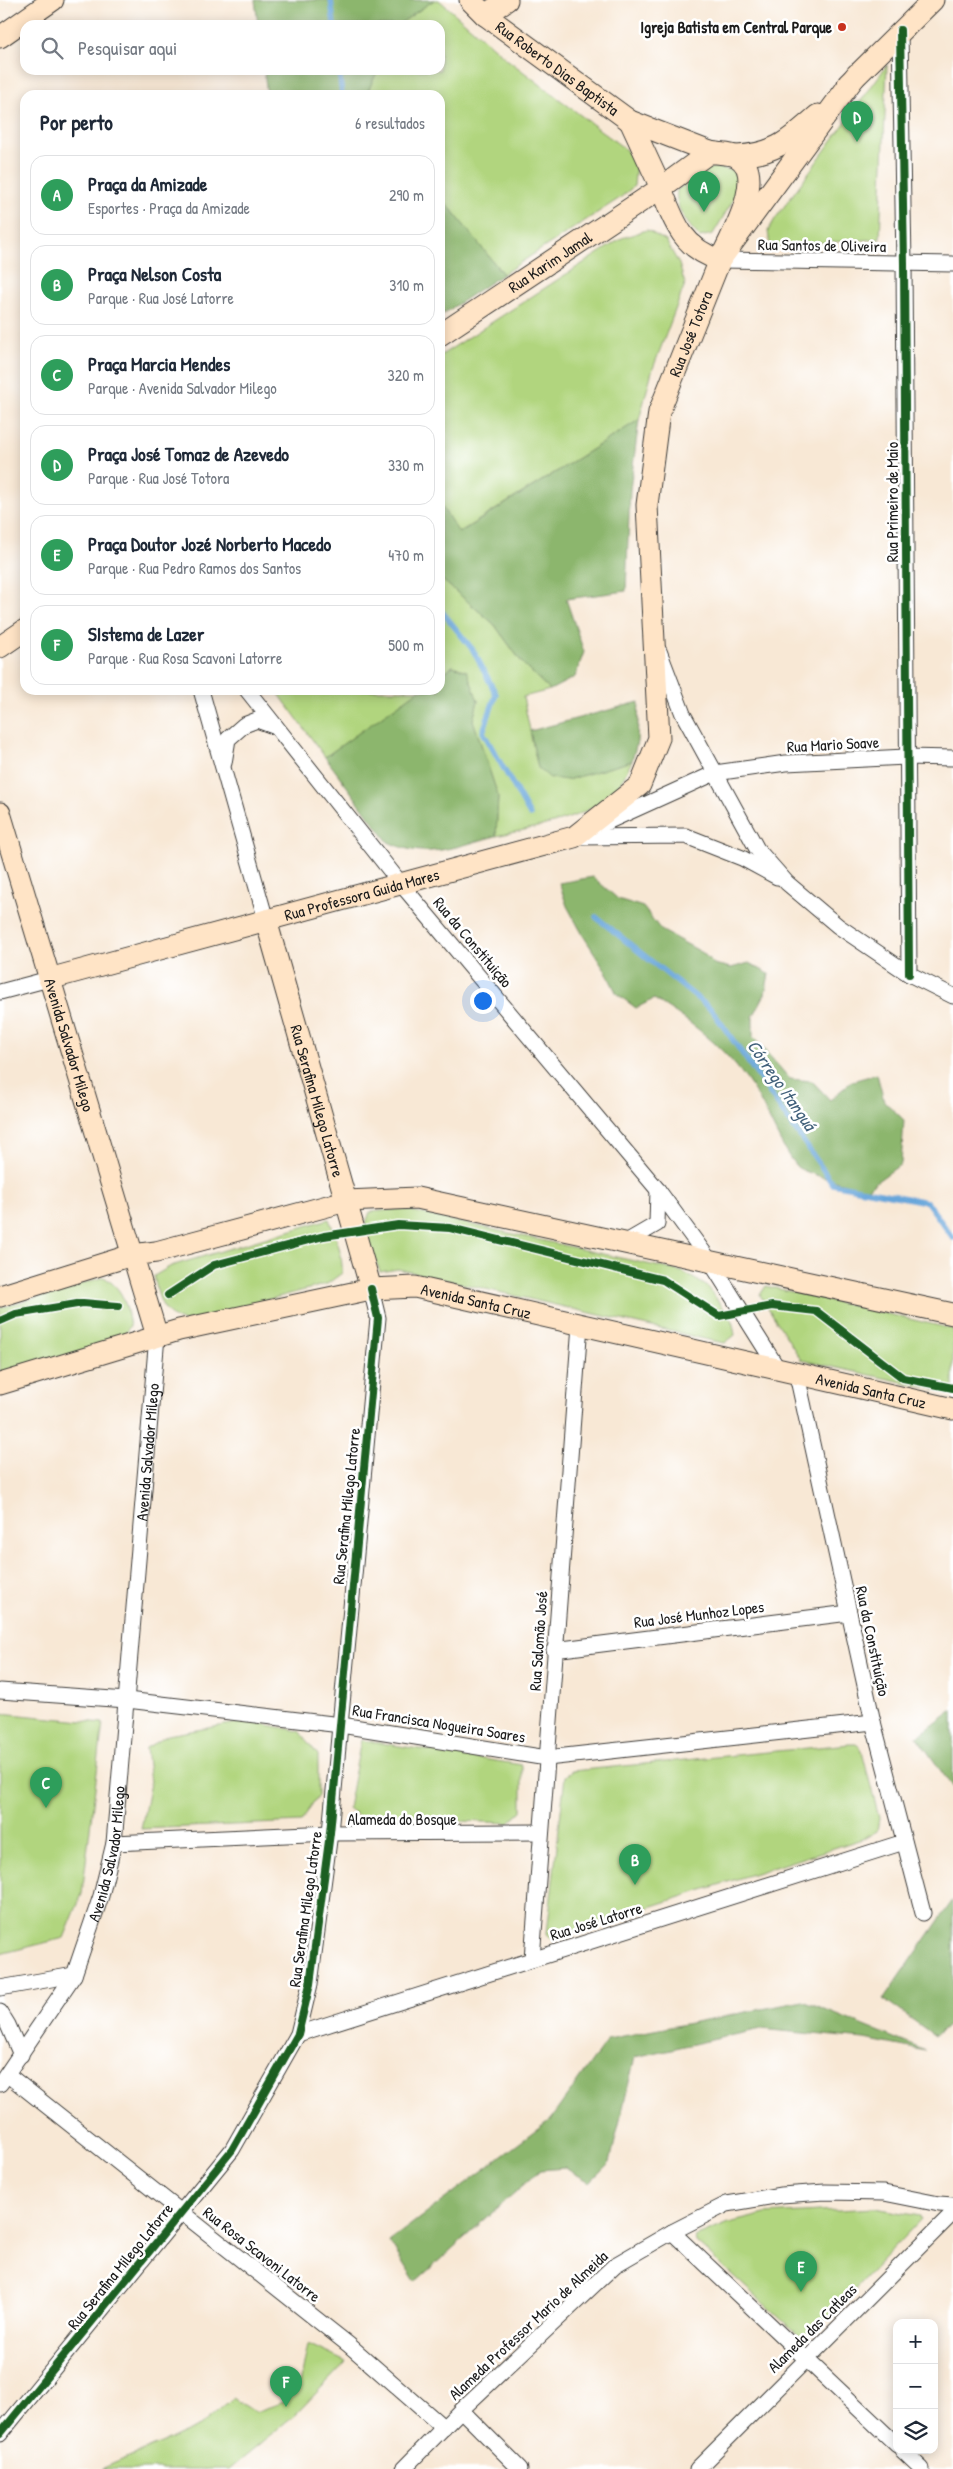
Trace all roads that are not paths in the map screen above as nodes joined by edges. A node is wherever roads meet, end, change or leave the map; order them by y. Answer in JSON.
{"nodes":[{"id":1,"x":53,"y":0,"type":"edge"},
{"id":2,"x":470,"y":0,"type":"edge"},
{"id":3,"x":507,"y":0,"type":"edge"},
{"id":4,"x":933,"y":0,"type":"edge"},
{"id":5,"x":485,"y":15,"type":"junction"},
{"id":6,"x":24,"y":20,"type":"edge"},
{"id":7,"x":20,"y":23,"type":"edge"},
{"id":8,"x":900,"y":30,"type":"junction"},
{"id":9,"x":0,"y":37,"type":"edge"},
{"id":10,"x":857,"y":74,"type":"junction"},
{"id":11,"x":630,"y":121,"type":"junction"},
{"id":12,"x":710,"y":152,"type":"junction"},
{"id":13,"x":737,"y":156,"type":"junction"},
{"id":14,"x":661,"y":188,"type":"junction"},
{"id":15,"x":720,"y":260,"type":"junction"},
{"id":16,"x":904,"y":264,"type":"junction"},
{"id":17,"x":953,"y":264,"type":"edge"},
{"id":18,"x":445,"y":332,"type":"edge"},
{"id":19,"x":20,"y":633,"type":"edge"},
{"id":20,"x":654,"y":636,"type":"junction"},
{"id":21,"x":0,"y":647,"type":"edge"},
{"id":22,"x":202,"y":695,"type":"edge"},
{"id":23,"x":251,"y":695,"type":"edge"},
{"id":24,"x":277,"y":728,"type":"junction"},
{"id":25,"x":906,"y":757,"type":"junction"},
{"id":26,"x":953,"y":758,"type":"edge"},
{"id":27,"x":224,"y":769,"type":"junction"},
{"id":28,"x":715,"y":773,"type":"junction"},
{"id":29,"x":0,"y":813,"type":"edge"},
{"id":30,"x":574,"y":837,"type":"junction"},
{"id":31,"x":787,"y":883,"type":"junction"},
{"id":32,"x":401,"y":884,"type":"junction"},
{"id":33,"x":266,"y":920,"type":"junction"},
{"id":34,"x":909,"y":974,"type":"junction"},
{"id":35,"x":49,"y":979,"type":"junction"},
{"id":36,"x":0,"y":992,"type":"edge"},
{"id":37,"x":953,"y":996,"type":"edge"},
{"id":38,"x":658,"y":1190,"type":"junction"},
{"id":39,"x":346,"y":1201,"type":"junction"},
{"id":40,"x":626,"y":1242,"type":"junction"},
{"id":41,"x":132,"y":1256,"type":"junction"},
{"id":42,"x":710,"y":1261,"type":"junction"},
{"id":43,"x":371,"y":1289,"type":"junction"},
{"id":44,"x":0,"y":1296,"type":"edge"},
{"id":45,"x":953,"y":1314,"type":"edge"},
{"id":46,"x":580,"y":1325,"type":"junction"},
{"id":47,"x":157,"y":1336,"type":"junction"},
{"id":48,"x":788,"y":1372,"type":"junction"},
{"id":49,"x":0,"y":1384,"type":"edge"},
{"id":50,"x":953,"y":1410,"type":"edge"},
{"id":51,"x":849,"y":1613,"type":"junction"},
{"id":52,"x":554,"y":1650,"type":"junction"},
{"id":53,"x":0,"y":1691,"type":"edge"},
{"id":54,"x":127,"y":1700,"type":"junction"},
{"id":55,"x":872,"y":1722,"type":"junction"},
{"id":56,"x":341,"y":1725,"type":"junction"},
{"id":57,"x":547,"y":1758,"type":"junction"},
{"id":58,"x":330,"y":1832,"type":"junction"},
{"id":59,"x":541,"y":1832,"type":"junction"},
{"id":60,"x":904,"y":1842,"type":"junction"},
{"id":61,"x":114,"y":1843,"type":"junction"},
{"id":62,"x":923,"y":1913,"type":"dead end"},
{"id":63,"x":532,"y":1960,"type":"junction"},
{"id":64,"x":74,"y":1975,"type":"junction"},
{"id":65,"x":0,"y":1988,"type":"edge"},
{"id":66,"x":0,"y":2012,"type":"edge"},
{"id":67,"x":298,"y":2034,"type":"junction"},
{"id":68,"x":21,"y":2055,"type":"junction"},
{"id":69,"x":4,"y":2080,"type":"edge"},
{"id":70,"x":953,"y":2204,"type":"edge"},
{"id":71,"x":953,"y":2213,"type":"edge"},
{"id":72,"x":182,"y":2214,"type":"junction"},
{"id":73,"x":672,"y":2232,"type":"junction"},
{"id":74,"x":805,"y":2359,"type":"junction"},
{"id":75,"x":461,"y":2410,"type":"junction"},
{"id":76,"x":444,"y":2428,"type":"junction"},
{"id":77,"x":0,"y":2434,"type":"edge"},
{"id":78,"x":893,"y":2441,"type":"edge"},
{"id":79,"x":906,"y":2454,"type":"edge"},
{"id":80,"x":402,"y":2469,"type":"edge"},
{"id":81,"x":520,"y":2469,"type":"edge"},
{"id":82,"x":697,"y":2469,"type":"edge"},
{"id":83,"x":922,"y":2469,"type":"edge"}],
"edges":[{"from":1,"to":6,"type":"main road"},
{"from":2,"to":5,"type":"main road","name":"Rua Roberto Dias Baptista"},
{"from":3,"to":5,"type":"main road"},
{"from":4,"to":8,"type":"main road","name":"Rua José Totora"},
{"from":5,"to":11,"type":"main road","name":"Rua Roberto Dias Baptista"},
{"from":7,"to":9,"type":"main road"},
{"from":8,"to":10,"type":"main road","name":"Rua José Totora"},
{"from":8,"to":16,"type":"street","name":"Rua Primeiro de Maio"},
{"from":10,"to":13,"type":"main road","name":"Rua José Totora"},
{"from":10,"to":15,"type":"main road","name":"Rua José Totora"},
{"from":11,"to":12,"type":"main road","name":"Rua Roberto Dias Baptista"},
{"from":11,"to":14,"type":"main road","name":"Rua Roberto Dias Baptista"},
{"from":12,"to":13,"type":"main road","name":"Rua Roberto Dias Baptista"},
{"from":12,"to":14,"type":"main road","name":"Rua Karim Jamal"},
{"from":13,"to":15,"type":"main road"},
{"from":14,"to":15,"type":"main road","name":"Rua Roberto Dias Baptista"},
{"from":14,"to":18,"type":"main road","name":"Rua Karim Jamal"},
{"from":15,"to":16,"type":"street","name":"Rua Santos de Oliveira"},
{"from":15,"to":20,"type":"main road","name":"Rua José Totora"},
{"from":16,"to":17,"type":"street","name":"Rua Santos de Oliveira"},
{"from":16,"to":25,"type":"street","name":"Rua Primeiro de Maio"},
{"from":19,"to":21,"type":"main road"},
{"from":20,"to":28,"type":"street","name":"Rua José Totora"},
{"from":20,"to":30,"type":"main road","name":"Rua José Totora"},
{"from":22,"to":27,"type":"street","name":"Rua Serafina Milego Latorre"},
{"from":23,"to":24,"type":"street","name":"Rua da Constituição"},
{"from":24,"to":27,"type":"street"},
{"from":24,"to":32,"type":"street","name":"Rua da Constituição"},
{"from":25,"to":26,"type":"street","name":"Rua Mario Soave"},
{"from":25,"to":28,"type":"street","name":"Rua Mario Soave"},
{"from":25,"to":34,"type":"street","name":"Rua Primeiro de Maio"},
{"from":27,"to":33,"type":"street","name":"Rua Serafina Milego Latorre"},
{"from":28,"to":30,"type":"street","name":"Rua Professora Guida Mares"},
{"from":28,"to":31,"type":"street","name":"Rua José Totora"},
{"from":29,"to":35,"type":"main road","name":"Avenida Salvador Milego"},
{"from":30,"to":31,"type":"street"},
{"from":30,"to":32,"type":"main road","name":"Rua Professora Guida Mares"},
{"from":31,"to":34,"type":"street"},
{"from":32,"to":33,"type":"main road","name":"Rua Professora Guida Mares"},
{"from":32,"to":38,"type":"street","name":"Rua da Constituição"},
{"from":33,"to":35,"type":"main road","name":"Rua Professora Guida Mares"},
{"from":33,"to":39,"type":"main road","name":"Rua Serafina Milego Latorre"},
{"from":34,"to":37,"type":"street"},
{"from":35,"to":36,"type":"street","name":"Rua Professora Guida Mares"},
{"from":35,"to":41,"type":"main road","name":"Avenida Salvador Milego"},
{"from":38,"to":40,"type":"street"},
{"from":38,"to":42,"type":"street","name":"Rua da Constituição"},
{"from":39,"to":40,"type":"main road"},
{"from":39,"to":41,"type":"main road"},
{"from":39,"to":43,"type":"main road","name":"Rua Serafina Milego Latorre"},
{"from":40,"to":42,"type":"main road"},
{"from":41,"to":44,"type":"main road"},
{"from":41,"to":47,"type":"main road","name":"Avenida Salvador Milego"},
{"from":42,"to":45,"type":"main road"},
{"from":42,"to":48,"type":"street","name":"Rua da Constituição"},
{"from":43,"to":46,"type":"main road","name":"Avenida Santa Cruz"},
{"from":43,"to":47,"type":"main road","name":"Avenida Santa Cruz"},
{"from":43,"to":56,"type":"street","name":"Rua Serafina Milego Latorre"},
{"from":46,"to":48,"type":"main road","name":"Avenida Santa Cruz"},
{"from":46,"to":52,"type":"street","name":"Rua Salomão José"},
{"from":47,"to":49,"type":"main road","name":"Avenida Santa Cruz"},
{"from":47,"to":54,"type":"street","name":"Avenida Salvador Milego"},
{"from":48,"to":50,"type":"main road","name":"Avenida Santa Cruz"},
{"from":48,"to":51,"type":"street","name":"Rua da Constituição"},
{"from":51,"to":52,"type":"street","name":"Rua José Munhoz Lopes"},
{"from":51,"to":55,"type":"street","name":"Rua da Constituição"},
{"from":52,"to":57,"type":"street","name":"Rua Salomão José"},
{"from":53,"to":54,"type":"street","name":"Rua Francisca Nogueira Soares"},
{"from":54,"to":56,"type":"street","name":"Rua Francisca Nogueira Soares"},
{"from":54,"to":61,"type":"street","name":"Avenida Salvador Milego"},
{"from":55,"to":57,"type":"street","name":"Rua Francisca Nogueira Soares"},
{"from":55,"to":60,"type":"street","name":"Rua da Constituição"},
{"from":56,"to":57,"type":"street","name":"Rua Francisca Nogueira Soares"},
{"from":56,"to":58,"type":"street","name":"Rua Serafina Milego Latorre"},
{"from":57,"to":59,"type":"street","name":"Rua Salomão José"},
{"from":58,"to":59,"type":"street","name":"Alameda do Bosque"},
{"from":58,"to":61,"type":"street","name":"Alameda do Bosque"},
{"from":58,"to":67,"type":"street","name":"Rua Serafina Milego Latorre"},
{"from":59,"to":63,"type":"street","name":"Rua Salomão José"},
{"from":60,"to":62,"type":"street","name":"Rua da Constituição"},
{"from":60,"to":63,"type":"street","name":"Rua José Latorre"},
{"from":61,"to":64,"type":"street","name":"Avenida Salvador Milego"},
{"from":63,"to":67,"type":"street","name":"Rua José Latorre"},
{"from":64,"to":65,"type":"street"},
{"from":64,"to":68,"type":"street","name":"Avenida Salvador Milego"},
{"from":66,"to":68,"type":"street"},
{"from":67,"to":72,"type":"street","name":"Rua Serafina Milego Latorre"},
{"from":68,"to":69,"type":"street","name":"Avenida Salvador Milego"},
{"from":69,"to":72,"type":"street","name":"Rua Rosa Scavoni Latorre"},
{"from":70,"to":73,"type":"street","name":"Alameda Professor Mario de Almeida"},
{"from":71,"to":74,"type":"street","name":"Alameda das Catleas"},
{"from":72,"to":76,"type":"street","name":"Rua Rosa Scavoni Latorre"},
{"from":72,"to":77,"type":"street","name":"Rua Serafina Milego Latorre"},
{"from":73,"to":74,"type":"street"},
{"from":73,"to":75,"type":"street","name":"Alameda Professor Mario de Almeida"},
{"from":74,"to":78,"type":"street"},
{"from":74,"to":82,"type":"street","name":"Alameda das Catleas"},
{"from":75,"to":76,"type":"street","name":"Alameda Professor Mario de Almeida"},
{"from":75,"to":81,"type":"street"},
{"from":76,"to":80,"type":"street","name":"Alameda Professor Mario de Almeida"},
{"from":79,"to":83,"type":"street"}]}
